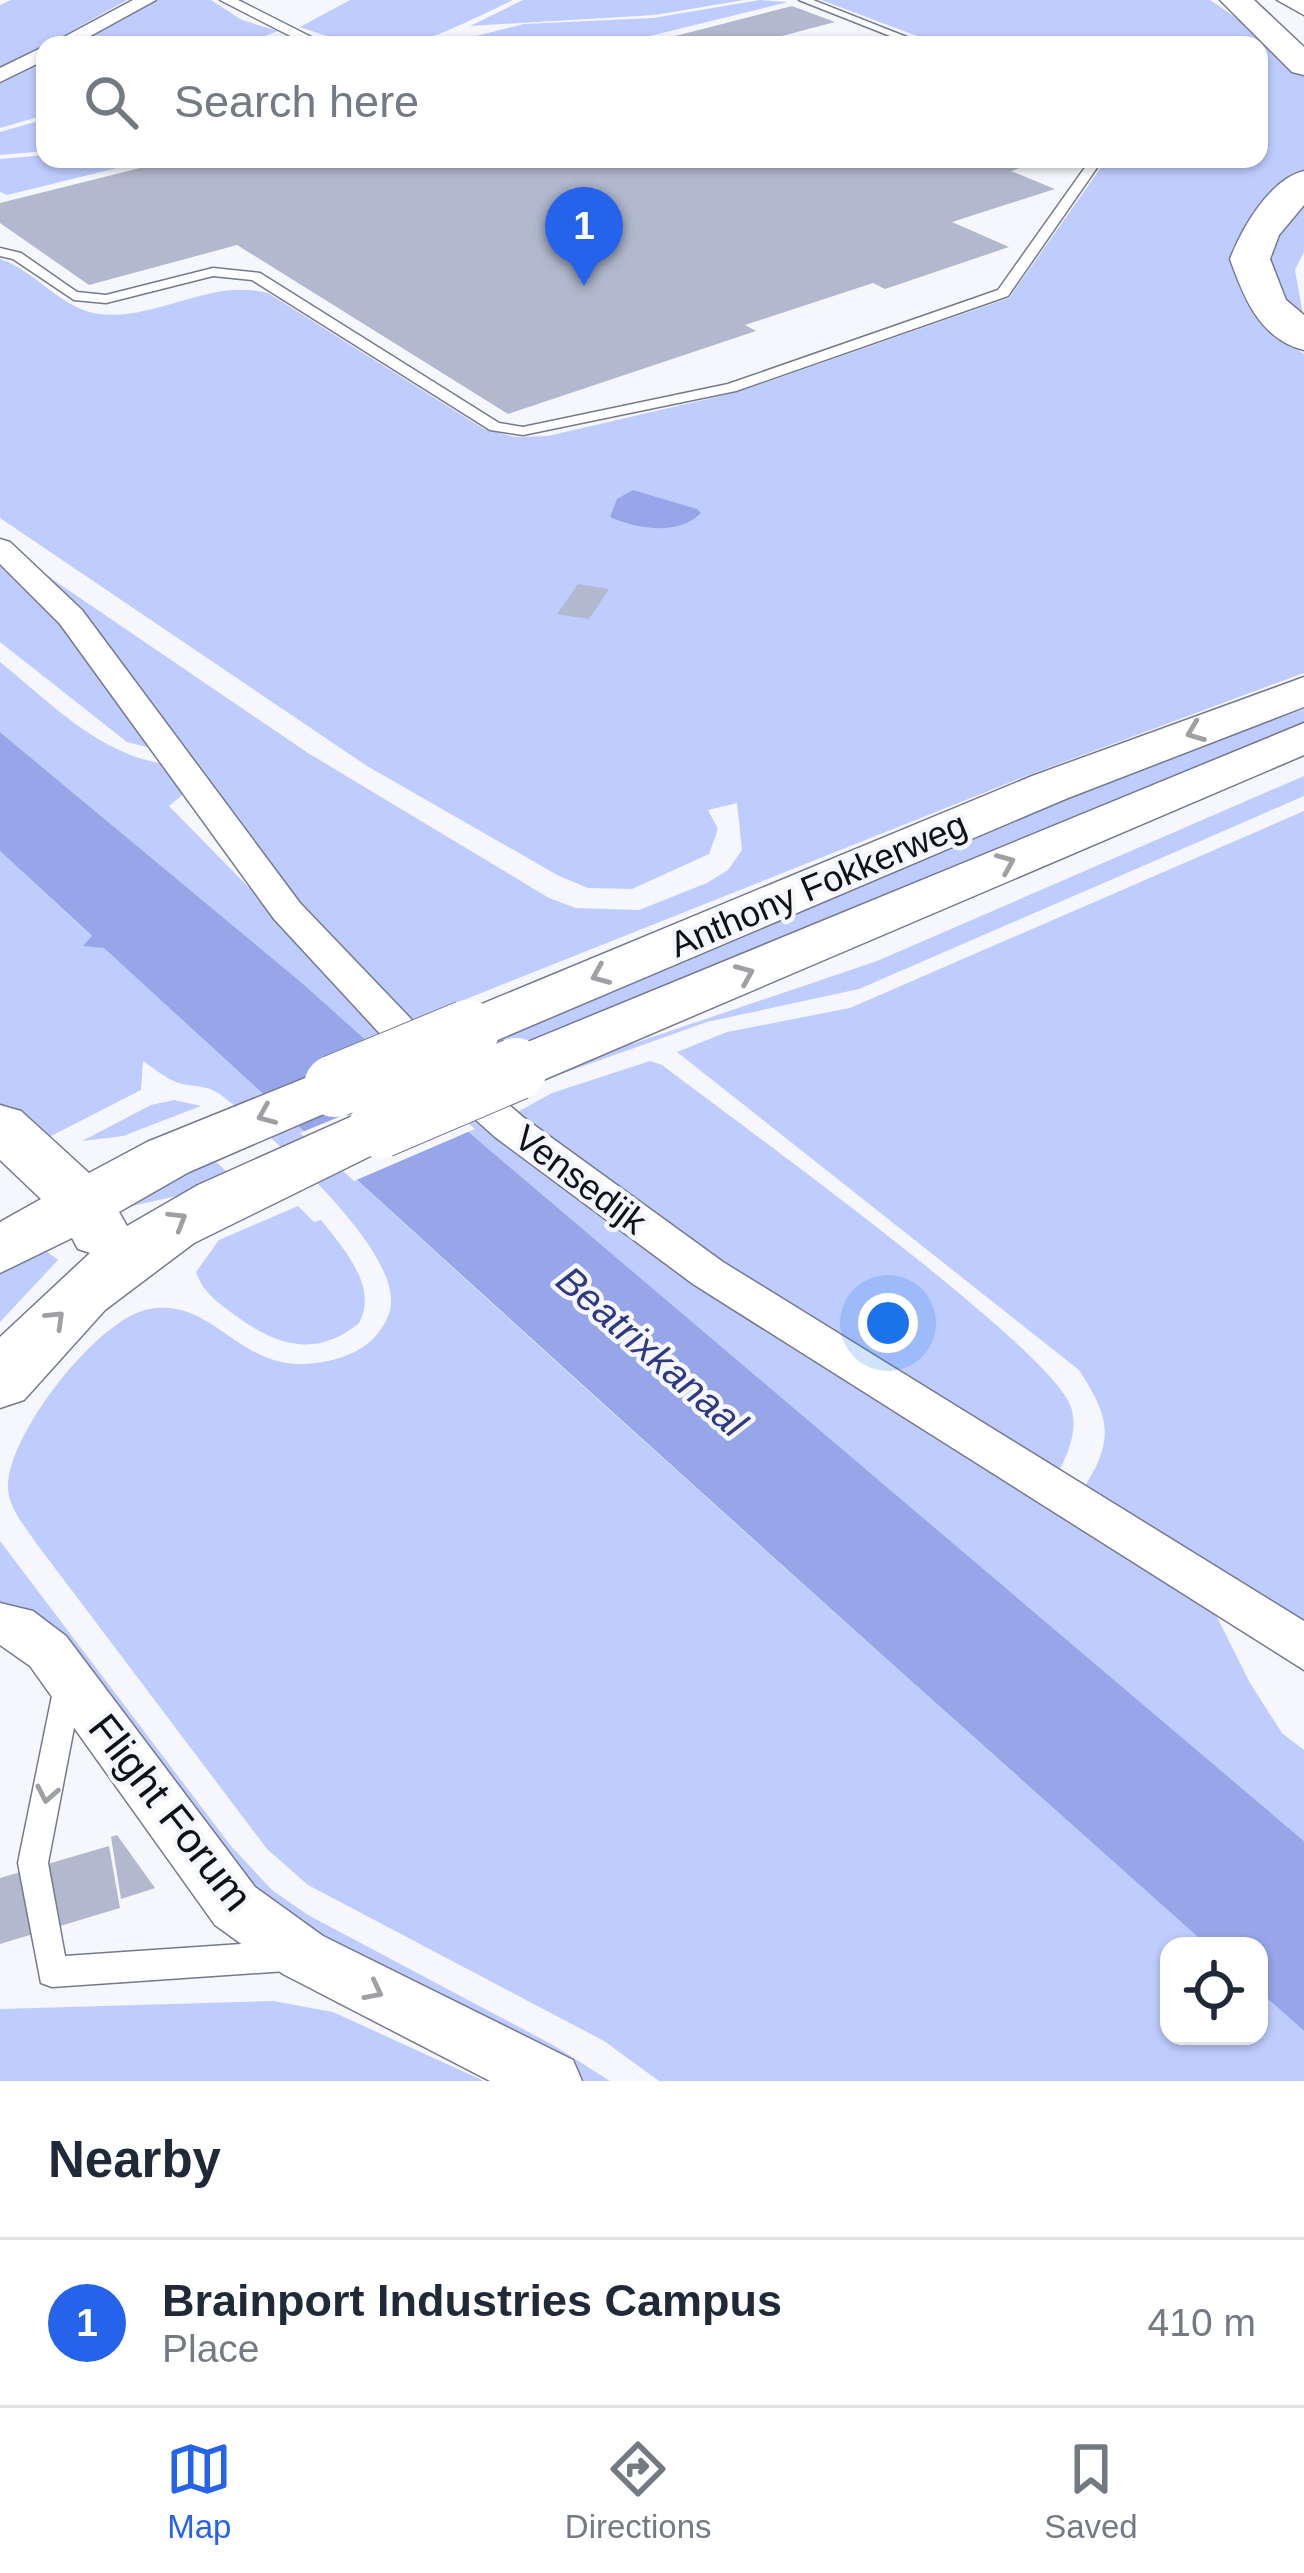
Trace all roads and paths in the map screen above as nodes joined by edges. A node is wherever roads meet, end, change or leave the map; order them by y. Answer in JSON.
{"nodes":[{"id":1,"x":147,"y":0,"type":"edge"},
{"id":2,"x":227,"y":0,"type":"edge"},
{"id":3,"x":804,"y":0,"type":"edge"},
{"id":4,"x":1237,"y":0,"type":"edge"},
{"id":5,"x":1293,"y":0,"type":"edge"},
{"id":6,"x":1304,"y":6,"type":"edge"},
{"id":7,"x":77,"y":36,"type":"edge"},
{"id":8,"x":301,"y":36,"type":"edge"},
{"id":9,"x":898,"y":36,"type":"edge"},
{"id":10,"x":1304,"y":40,"type":"edge"},
{"id":11,"x":36,"y":57,"type":"edge"},
{"id":12,"x":1304,"y":64,"type":"edge"},
{"id":13,"x":0,"y":76,"type":"edge"},
{"id":14,"x":1091,"y":168,"type":"edge"},
{"id":15,"x":1304,"y":182,"type":"edge"},
{"id":16,"x":0,"y":253,"type":"edge"},
{"id":17,"x":1304,"y":338,"type":"edge"},
{"id":18,"x":0,"y":548,"type":"edge"},
{"id":19,"x":1304,"y":691,"type":"edge"},
{"id":20,"x":1304,"y":737,"type":"edge"},
{"id":21,"x":0,"y":1125,"type":"edge"},
{"id":22,"x":81,"y":1201,"type":"junction"},
{"id":23,"x":9,"y":1230,"type":"edge"},
{"id":24,"x":118,"y":1262,"type":"junction"},
{"id":25,"x":0,"y":1382,"type":"edge"},
{"id":26,"x":0,"y":1624,"type":"edge"},
{"id":27,"x":1304,"y":1648,"type":"edge"},
{"id":28,"x":69,"y":1679,"type":"junction"},
{"id":29,"x":303,"y":1955,"type":"junction"},
{"id":30,"x":552,"y":2081,"type":"edge"}],
"edges":[{"from":1,"to":7,"type":"street"},
{"from":2,"to":8,"type":"street"},
{"from":3,"to":9,"type":"lane"},
{"from":4,"to":10,"type":"highway"},
{"from":4,"to":12,"type":"highway"},
{"from":5,"to":6,"type":"highway"},
{"from":11,"to":13,"type":"street"},
{"from":14,"to":16,"type":"lane"},
{"from":15,"to":17,"type":"highway"},
{"from":18,"to":27,"type":"street","name":"Vensedijk"},
{"from":19,"to":22,"type":"main road","name":"Anthony Fokkerweg","one_way":true,"bridge":true},
{"from":24,"to":20,"type":"main road","name":"Anthony Fokkerweg","one_way":true,"bridge":true},
{"from":21,"to":22,"type":"main road"},
{"from":22,"to":23,"type":"main road"},
{"from":22,"to":24,"type":"main road"},
{"from":23,"to":24,"type":"main road"},
{"from":25,"to":24,"type":"main road","one_way":true},
{"from":26,"to":28,"type":"street","name":"Flight Forum"},
{"from":28,"to":29,"type":"street","name":"Flight Forum"},
{"from":28,"to":29,"type":"lane","one_way":true},
{"from":29,"to":30,"type":"street","name":"Flight Forum","one_way":true}]}
